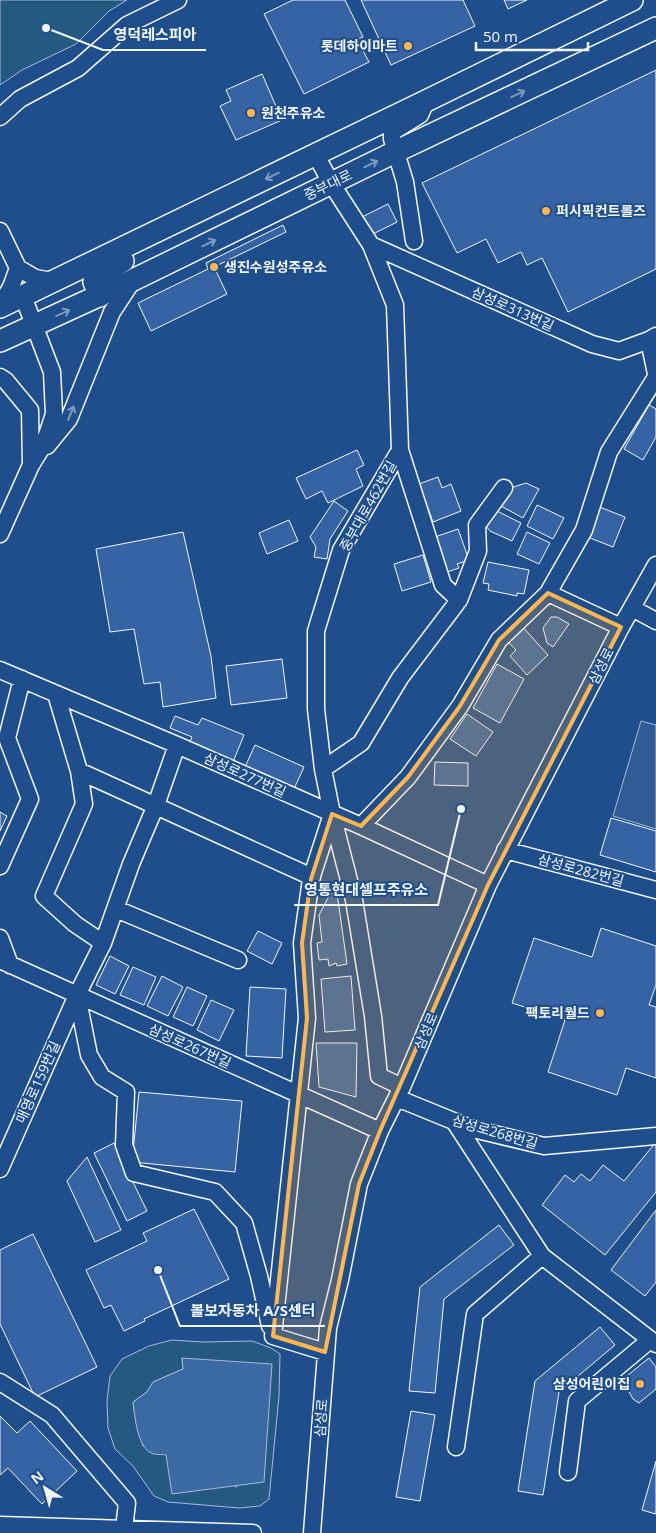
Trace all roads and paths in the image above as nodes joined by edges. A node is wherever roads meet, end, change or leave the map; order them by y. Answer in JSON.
{"nodes":[{"id":1,"x":178,"y":0,"type":"edge"},
{"id":2,"x":632,"y":0,"type":"edge"},
{"id":3,"x":656,"y":28,"type":"edge"},
{"id":4,"x":426,"y":101,"type":"junction"},
{"id":5,"x":0,"y":117,"type":"edge"},
{"id":6,"x":396,"y":152,"type":"junction"},
{"id":7,"x":316,"y":155,"type":"junction"},
{"id":8,"x":331,"y":183,"type":"junction"},
{"id":9,"x":176,"y":222,"type":"junction"},
{"id":10,"x":0,"y":231,"type":"edge"},
{"id":11,"x":414,"y":241,"type":"dead end"},
{"id":12,"x":371,"y":245,"type":"junction"},
{"id":13,"x":18,"y":268,"type":"junction"},
{"id":14,"x":133,"y":280,"type":"junction"},
{"id":15,"x":53,"y":281,"type":"junction"},
{"id":16,"x":23,"y":296,"type":"junction"},
{"id":17,"x":100,"y":296,"type":"junction"},
{"id":18,"x":0,"y":306,"type":"edge"},
{"id":19,"x":35,"y":326,"type":"junction"},
{"id":20,"x":653,"y":338,"type":"edge"},
{"id":21,"x":0,"y":340,"type":"edge"},
{"id":22,"x":656,"y":376,"type":"edge"},
{"id":23,"x":0,"y":377,"type":"edge"},
{"id":24,"x":400,"y":450,"type":"junction"},
{"id":25,"x":31,"y":465,"type":"junction"},
{"id":26,"x":504,"y":488,"type":"dead end"},
{"id":27,"x":0,"y":534,"type":"edge"},
{"id":28,"x":656,"y":565,"type":"edge"},
{"id":29,"x":548,"y":593,"type":"junction"},
{"id":30,"x":459,"y":600,"type":"junction"},
{"id":31,"x":632,"y":608,"type":"junction"},
{"id":32,"x":656,"y":621,"type":"edge"},
{"id":33,"x":621,"y":627,"type":"junction"},
{"id":34,"x":0,"y":670,"type":"edge"},
{"id":35,"x":22,"y":680,"type":"junction"},
{"id":36,"x":56,"y":694,"type":"junction"},
{"id":37,"x":177,"y":745,"type":"junction"},
{"id":38,"x":323,"y":769,"type":"junction"},
{"id":39,"x":79,"y":771,"type":"junction"},
{"id":40,"x":156,"y":806,"type":"junction"},
{"id":41,"x":332,"y":814,"type":"junction"},
{"id":42,"x":361,"y":826,"type":"junction"},
{"id":43,"x":505,"y":850,"type":"junction"},
{"id":44,"x":0,"y":866,"type":"edge"},
{"id":45,"x":312,"y":877,"type":"junction"},
{"id":46,"x":488,"y":885,"type":"junction"},
{"id":47,"x":656,"y":890,"type":"edge"},
{"id":48,"x":116,"y":909,"type":"junction"},
{"id":49,"x":0,"y":938,"type":"edge"},
{"id":50,"x":103,"y":943,"type":"junction"},
{"id":51,"x":238,"y":960,"type":"dead end"},
{"id":52,"x":5,"y":962,"type":"edge"},
{"id":53,"x":76,"y":995,"type":"junction"},
{"id":54,"x":399,"y":1093,"type":"junction"},
{"id":55,"x":300,"y":1096,"type":"junction"},
{"id":56,"x":454,"y":1121,"type":"junction"},
{"id":57,"x":380,"y":1131,"type":"junction"},
{"id":58,"x":656,"y":1136,"type":"edge"},
{"id":59,"x":0,"y":1169,"type":"edge"},
{"id":60,"x":542,"y":1256,"type":"junction"},
{"id":61,"x":273,"y":1336,"type":"junction"},
{"id":62,"x":653,"y":1342,"type":"edge"},
{"id":63,"x":325,"y":1352,"type":"junction"},
{"id":64,"x":0,"y":1382,"type":"edge"},
{"id":65,"x":456,"y":1447,"type":"dead end"},
{"id":66,"x":568,"y":1472,"type":"dead end"},
{"id":67,"x":0,"y":1525,"type":"edge"},
{"id":68,"x":124,"y":1529,"type":"junction"},
{"id":69,"x":252,"y":1533,"type":"edge"},
{"id":70,"x":312,"y":1533,"type":"edge"}],
"edges":[{"from":1,"to":5,"type":"street"},
{"from":2,"to":4,"type":"main road"},
{"from":6,"to":3,"type":"main road","name":"중부대로","one_way":true},
{"from":4,"to":6,"type":"street"},
{"from":4,"to":7,"type":"main road"},
{"from":8,"to":6,"type":"main road","name":"중부대로","one_way":true},
{"from":6,"to":11,"type":"street"},
{"from":7,"to":8,"type":"street","name":"중부대로462번길"},
{"from":7,"to":9,"type":"main road","one_way":true},
{"from":8,"to":12,"type":"street","name":"중부대로462번길"},
{"from":14,"to":8,"type":"main road","name":"중부대로","one_way":true},
{"from":9,"to":15,"type":"main road"},
{"from":9,"to":17,"type":"main road"},
{"from":10,"to":13,"type":"street"},
{"from":12,"to":20,"type":"street","name":"삼성로313번길"},
{"from":12,"to":24,"type":"street","name":"중부대로462번길"},
{"from":13,"to":15,"type":"street"},
{"from":13,"to":18,"type":"street"},
{"from":14,"to":17,"type":"main road","name":"중부대로"},
{"from":25,"to":14,"type":"street","one_way":true},
{"from":15,"to":16,"type":"main road"},
{"from":16,"to":18,"type":"main road"},
{"from":16,"to":19,"type":"street"},
{"from":19,"to":17,"type":"main road","name":"중부대로","one_way":true},
{"from":19,"to":21,"type":"main road","name":"중부대로"},
{"from":19,"to":25,"type":"street"},
{"from":20,"to":22,"type":"street"},
{"from":22,"to":29,"type":"street"},
{"from":23,"to":25,"type":"street"},
{"from":24,"to":30,"type":"street"},
{"from":24,"to":38,"type":"street","name":"중부대로462번길"},
{"from":25,"to":27,"type":"street"},
{"from":26,"to":30,"type":"street"},
{"from":28,"to":31,"type":"street","name":"삼성로"},
{"from":29,"to":33,"type":"street"},
{"from":29,"to":42,"type":"street"},
{"from":30,"to":38,"type":"street"},
{"from":31,"to":32,"type":"street"},
{"from":31,"to":33,"type":"street","name":"삼성로"},
{"from":33,"to":43,"type":"street","name":"삼성로"},
{"from":34,"to":35,"type":"street","name":"삼성로277번길"},
{"from":35,"to":36,"type":"street","name":"삼성로277번길"},
{"from":35,"to":44,"type":"street"},
{"from":36,"to":37,"type":"street","name":"삼성로277번길"},
{"from":36,"to":39,"type":"street"},
{"from":37,"to":40,"type":"street","name":"매영로159번길"},
{"from":37,"to":41,"type":"street","name":"삼성로277번길"},
{"from":38,"to":41,"type":"street","name":"중부대로462번길"},
{"from":39,"to":40,"type":"street"},
{"from":39,"to":50,"type":"street"},
{"from":40,"to":45,"type":"street"},
{"from":40,"to":48,"type":"street","name":"매영로159번길"},
{"from":41,"to":42,"type":"street","name":"삼성로277번길"},
{"from":41,"to":45,"type":"street"},
{"from":41,"to":54,"type":"street","name":"삼성로268번길"},
{"from":42,"to":46,"type":"street","name":"삼성로277번길"},
{"from":43,"to":46,"type":"street","name":"삼성로"},
{"from":43,"to":47,"type":"street","name":"삼성로282번길"},
{"from":45,"to":55,"type":"street"},
{"from":46,"to":54,"type":"street","name":"삼성로"},
{"from":48,"to":50,"type":"street","name":"매영로159번길"},
{"from":48,"to":51,"type":"street"},
{"from":49,"to":52,"type":"street"},
{"from":50,"to":53,"type":"street","name":"매영로159번길"},
{"from":52,"to":53,"type":"street","name":"삼성로267번길"},
{"from":53,"to":55,"type":"street","name":"삼성로267번길"},
{"from":53,"to":59,"type":"street","name":"매영로159번길"},
{"from":53,"to":61,"type":"street"},
{"from":54,"to":56,"type":"street","name":"삼성로268번길"},
{"from":54,"to":57,"type":"street","name":"삼성로"},
{"from":55,"to":57,"type":"street","name":"삼성로267번길"},
{"from":55,"to":61,"type":"street"},
{"from":56,"to":58,"type":"street","name":"삼성로268번길"},
{"from":56,"to":60,"type":"street"},
{"from":57,"to":63,"type":"street","name":"삼성로"},
{"from":60,"to":62,"type":"street"},
{"from":60,"to":65,"type":"street"},
{"from":61,"to":63,"type":"street"},
{"from":62,"to":66,"type":"street"},
{"from":63,"to":70,"type":"street","name":"삼성로"},
{"from":64,"to":68,"type":"street"},
{"from":67,"to":68,"type":"street"},
{"from":68,"to":69,"type":"street"}]}
